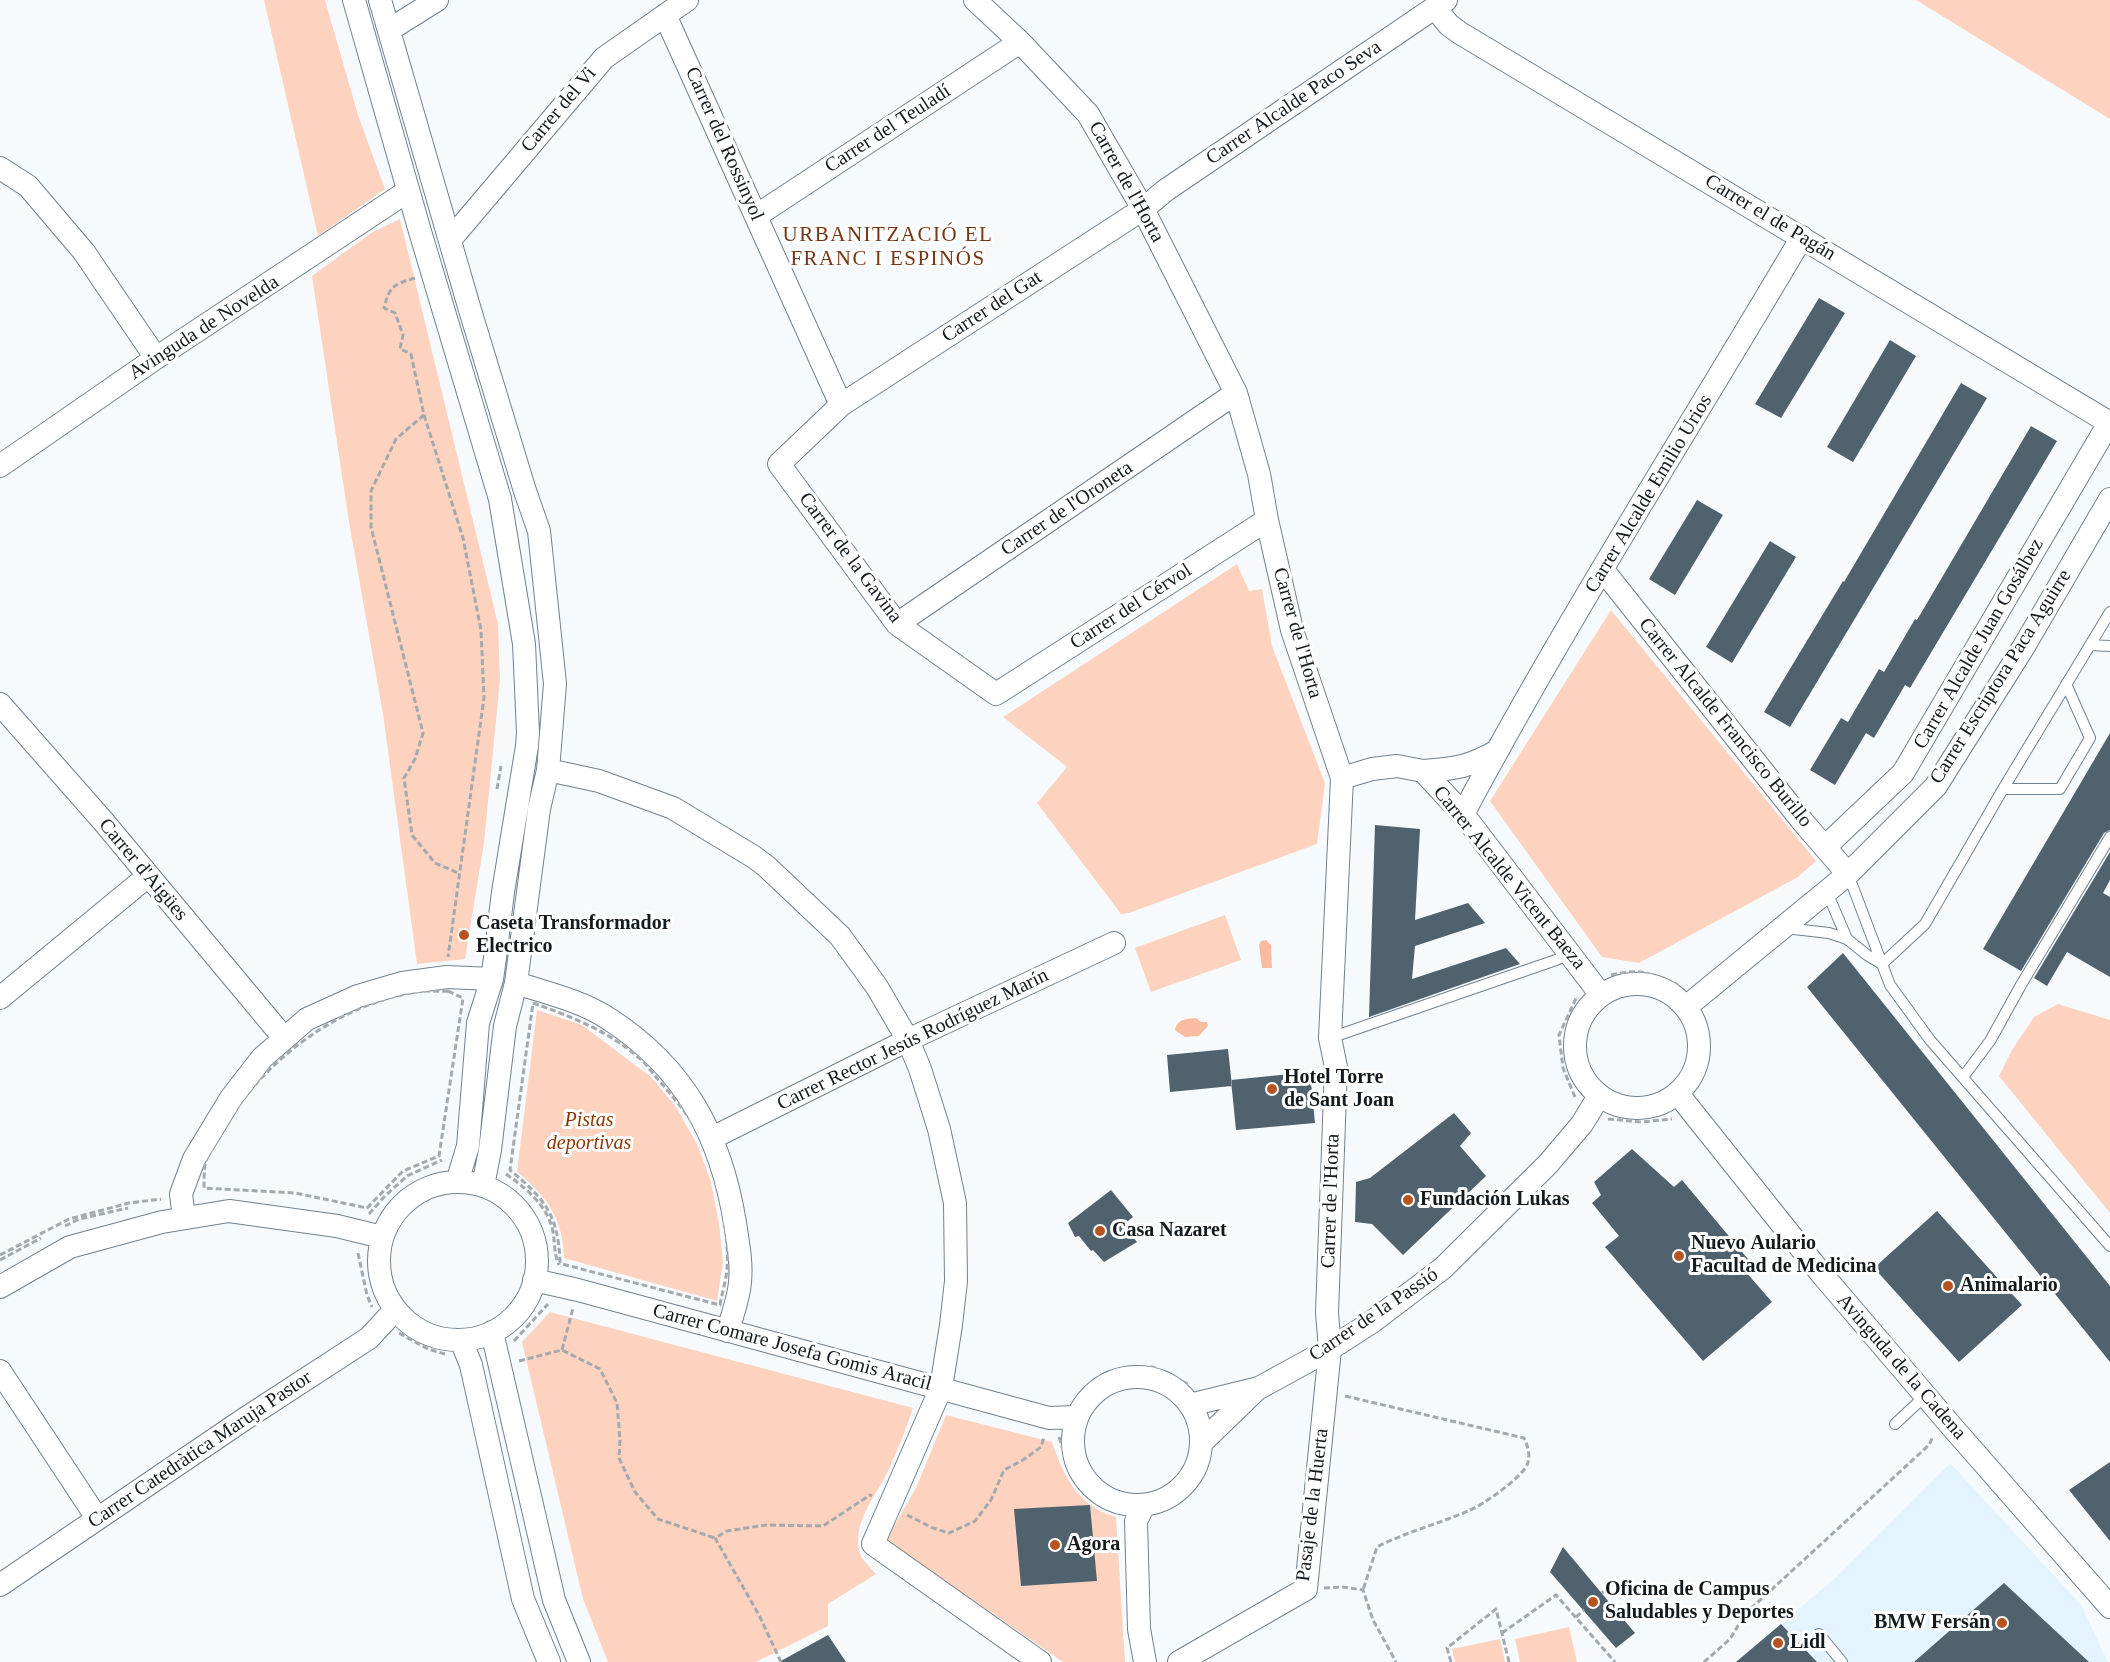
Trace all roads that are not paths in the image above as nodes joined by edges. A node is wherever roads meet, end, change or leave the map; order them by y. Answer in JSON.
{"nodes":[{"id":1,"x":354,"y":0,"type":"edge"},
{"id":2,"x":380,"y":0,"type":"edge"},
{"id":3,"x":437,"y":0,"type":"edge"},
{"id":4,"x":687,"y":0,"type":"edge"},
{"id":5,"x":975,"y":0,"type":"edge"},
{"id":6,"x":1440,"y":4,"type":"edge"},
{"id":7,"x":665,"y":15,"type":"junction"},
{"id":8,"x":389,"y":30,"type":"junction"},
{"id":9,"x":1020,"y":42,"type":"junction"},
{"id":10,"x":0,"y":168,"type":"edge"},
{"id":11,"x":408,"y":191,"type":"junction"},
{"id":12,"x":1143,"y":209,"type":"junction"},
{"id":13,"x":756,"y":216,"type":"junction"},
{"id":14,"x":1803,"y":237,"type":"junction"},
{"id":15,"x":450,"y":240,"type":"junction"},
{"id":16,"x":156,"y":358,"type":"junction"},
{"id":17,"x":1236,"y":393,"type":"junction"},
{"id":18,"x":841,"y":405,"type":"junction"},
{"id":19,"x":2109,"y":423,"type":"edge"},
{"id":20,"x":0,"y":466,"type":"edge"},
{"id":21,"x":2110,"y":499,"type":"edge"},
{"id":22,"x":1267,"y":520,"type":"junction"},
{"id":23,"x":1604,"y":570,"type":"junction"},
{"id":24,"x":2110,"y":612,"type":"edge"},
{"id":25,"x":897,"y":624,"type":"junction"},
{"id":26,"x":2090,"y":645,"type":"junction"},
{"id":27,"x":2110,"y":645,"type":"edge"},
{"id":28,"x":2066,"y":684,"type":"junction"},
{"id":29,"x":996,"y":694,"type":"joint"},
{"id":30,"x":0,"y":704,"type":"edge"},
{"id":31,"x":1497,"y":751,"type":"junction"},
{"id":32,"x":548,"y":770,"type":"junction"},
{"id":33,"x":1423,"y":771,"type":"junction"},
{"id":34,"x":1342,"y":778,"type":"junction"},
{"id":35,"x":2002,"y":789,"type":"junction"},
{"id":36,"x":1464,"y":814,"type":"junction"},
{"id":37,"x":2110,"y":837,"type":"edge"},
{"id":38,"x":1825,"y":848,"type":"junction"},
{"id":39,"x":1848,"y":874,"type":"junction"},
{"id":40,"x":148,"y":876,"type":"junction"},
{"id":41,"x":1827,"y":892,"type":"junction"},
{"id":42,"x":1783,"y":928,"type":"junction"},
{"id":43,"x":1847,"y":939,"type":"junction"},
{"id":44,"x":1114,"y":943,"type":"dead end"},
{"id":45,"x":1577,"y":961,"type":"junction"},
{"id":46,"x":1882,"y":964,"type":"junction"},
{"id":47,"x":492,"y":979,"type":"junction"},
{"id":48,"x":516,"y":983,"type":"junction"},
{"id":49,"x":1601,"y":995,"type":"junction"},
{"id":50,"x":0,"y":999,"type":"edge"},
{"id":51,"x":1686,"y":1007,"type":"junction"},
{"id":52,"x":284,"y":1038,"type":"junction"},
{"id":53,"x":1330,"y":1038,"type":"junction"},
{"id":54,"x":908,"y":1040,"type":"junction"},
{"id":55,"x":1963,"y":1077,"type":"junction"},
{"id":56,"x":1678,"y":1094,"type":"junction"},
{"id":57,"x":1599,"y":1096,"type":"junction"},
{"id":58,"x":712,"y":1138,"type":"junction"},
{"id":59,"x":458,"y":1182,"type":"junction"},
{"id":60,"x":483,"y":1186,"type":"junction"},
{"id":61,"x":184,"y":1218,"type":"junction"},
{"id":62,"x":382,"y":1237,"type":"junction"},
{"id":63,"x":2110,"y":1246,"type":"edge"},
{"id":64,"x":534,"y":1280,"type":"junction"},
{"id":65,"x":0,"y":1287,"type":"edge"},
{"id":66,"x":395,"y":1310,"type":"junction"},
{"id":67,"x":728,"y":1331,"type":"junction"},
{"id":68,"x":492,"y":1332,"type":"junction"},
{"id":69,"x":461,"y":1340,"type":"junction"},
{"id":70,"x":1330,"y":1349,"type":"junction"},
{"id":71,"x":0,"y":1371,"type":"edge"},
{"id":72,"x":941,"y":1388,"type":"junction"},
{"id":73,"x":1259,"y":1388,"type":"junction"},
{"id":74,"x":1925,"y":1396,"type":"junction"},
{"id":75,"x":1193,"y":1398,"type":"junction"},
{"id":76,"x":1075,"y":1419,"type":"junction"},
{"id":77,"x":1895,"y":1424,"type":"dead end"},
{"id":78,"x":1201,"y":1443,"type":"junction"},
{"id":79,"x":1131,"y":1511,"type":"junction"},
{"id":80,"x":97,"y":1518,"type":"junction"},
{"id":81,"x":0,"y":1585,"type":"edge"},
{"id":82,"x":2110,"y":1606,"type":"edge"},
{"id":83,"x":1819,"y":1634,"type":"dead end"},
{"id":84,"x":549,"y":1662,"type":"edge"},
{"id":85,"x":579,"y":1662,"type":"edge"},
{"id":86,"x":1040,"y":1662,"type":"edge"},
{"id":87,"x":1145,"y":1662,"type":"edge"},
{"id":88,"x":1179,"y":1662,"type":"edge"},
{"id":89,"x":1842,"y":1662,"type":"edge"}],
"edges":[{"from":1,"to":11,"type":"street"},
{"from":2,"to":8,"type":"street"},
{"from":3,"to":8,"type":"street"},
{"from":4,"to":7,"type":"street","name":"Carrer del Vi"},
{"from":5,"to":9,"type":"street","name":"Carrer de l'Horta"},
{"from":6,"to":12,"type":"street","name":"Carrer Alcalde Paco Seva"},
{"from":6,"to":14,"type":"street","name":"Carrer el de Pagán"},
{"from":7,"to":13,"type":"street","name":"Carrer del Rossinyol"},
{"from":7,"to":15,"type":"street","name":"Carrer del Vi"},
{"from":8,"to":15,"type":"street"},
{"from":9,"to":12,"type":"street","name":"Carrer de l'Horta"},
{"from":9,"to":13,"type":"street","name":"Carrer del Teuladí"},
{"from":10,"to":16,"type":"street"},
{"from":11,"to":16,"type":"street","name":"Avinguda de Novelda"},
{"from":11,"to":47,"type":"street"},
{"from":12,"to":17,"type":"street","name":"Carrer de l'Horta"},
{"from":12,"to":18,"type":"street","name":"Carrer del Gat"},
{"from":13,"to":18,"type":"street","name":"Carrer del Rossinyol"},
{"from":14,"to":19,"type":"street","name":"Carrer el de Pagán"},
{"from":14,"to":23,"type":"street","name":"Carrer Alcalde Emilio Urios"},
{"from":15,"to":32,"type":"street"},
{"from":16,"to":20,"type":"street","name":"Avinguda de Novelda"},
{"from":17,"to":22,"type":"street","name":"Carrer de l'Horta"},
{"from":17,"to":25,"type":"street","name":"Carrer de l'Oroneta"},
{"from":18,"to":25,"type":"street","name":"Carrer de la Gavina"},
{"from":19,"to":38,"type":"street","name":"Carrer Alcalde Juan Gosálbez"},
{"from":21,"to":39,"type":"street","name":"Carrer Escriptora Paca Aguirre"},
{"from":22,"to":29,"type":"street","name":"Carrer del Cérvol"},
{"from":22,"to":34,"type":"street","name":"Carrer de l'Horta"},
{"from":23,"to":31,"type":"street","name":"Carrer Alcalde Emilio Urios"},
{"from":23,"to":38,"type":"street","name":"Carrer Alcalde Francisco Burillo"},
{"from":24,"to":26,"type":"lane"},
{"from":25,"to":29,"type":"street","name":"Carrer de la Gavina"},
{"from":26,"to":27,"type":"lane"},
{"from":26,"to":28,"type":"lane"},
{"from":28,"to":35,"type":"lane"},
{"from":28,"to":35,"type":"lane"},
{"from":30,"to":40,"type":"street","name":"Carrer d'Aigües"},
{"from":31,"to":33,"type":"street"},
{"from":31,"to":36,"type":"street","name":"Carrer Alcalde Emilio Urios"},
{"from":32,"to":48,"type":"street"},
{"from":32,"to":54,"type":"street"},
{"from":33,"to":34,"type":"street","name":"Carrer Alcalde Vicent Baeza"},
{"from":33,"to":36,"type":"street","name":"Carrer Alcalde Vicent Baeza"},
{"from":34,"to":53,"type":"street","name":"Carrer de l'Horta"},
{"from":35,"to":46,"type":"lane"},
{"from":36,"to":45,"type":"street","name":"Carrer Alcalde Vicent Baeza"},
{"from":37,"to":55,"type":"lane"},
{"from":38,"to":39,"type":"street","name":"Carrer Alcalde Francisco Burillo"},
{"from":39,"to":41,"type":"street","name":"Carrer Escriptora Paca Aguirre"},
{"from":39,"to":46,"type":"lane"},
{"from":40,"to":50,"type":"street"},
{"from":40,"to":52,"type":"street","name":"Carrer d'Aigües"},
{"from":41,"to":42,"type":"street","name":"Carrer Escriptora Paca Aguirre"},
{"from":41,"to":43,"type":"lane"},
{"from":42,"to":43,"type":"lane"},
{"from":42,"to":51,"type":"street","name":"Carrer Escriptora Paca Aguirre"},
{"from":43,"to":46,"type":"lane"},
{"from":44,"to":54,"type":"street","name":"Carrer Rector Jesús Rodríguez Marín"},
{"from":45,"to":49,"type":"street","name":"Carrer Alcalde Vicent Baeza"},
{"from":45,"to":53,"type":"lane"},
{"from":46,"to":55,"type":"lane"},
{"from":47,"to":52,"type":"street"},
{"from":47,"to":59,"type":"street"},
{"from":48,"to":58,"type":"street"},
{"from":48,"to":60,"type":"street"},
{"from":49,"to":51,"type":"street"},
{"from":49,"to":57,"type":"street"},
{"from":51,"to":56,"type":"street"},
{"from":52,"to":61,"type":"street"},
{"from":53,"to":70,"type":"street","name":"Carrer de l'Horta"},
{"from":54,"to":58,"type":"street","name":"Carrer Rector Jesús Rodríguez Marín"},
{"from":54,"to":72,"type":"street"},
{"from":55,"to":63,"type":"lane"},
{"from":56,"to":57,"type":"street"},
{"from":56,"to":74,"type":"street","name":"Avinguda de la Cadena"},
{"from":57,"to":70,"type":"street","name":"Carrer de la Passió"},
{"from":58,"to":67,"type":"street"},
{"from":59,"to":60,"type":"street"},
{"from":59,"to":62,"type":"street"},
{"from":60,"to":64,"type":"street"},
{"from":61,"to":62,"type":"street"},
{"from":61,"to":65,"type":"street"},
{"from":62,"to":66,"type":"street"},
{"from":64,"to":67,"type":"street","name":"Carrer Comare Josefa Gomis Aracil"},
{"from":64,"to":68,"type":"street"},
{"from":66,"to":69,"type":"street"},
{"from":66,"to":80,"type":"street","name":"Carrer Catedràtica Maruja Pastor"},
{"from":67,"to":72,"type":"street","name":"Carrer Comare Josefa Gomis Aracil"},
{"from":68,"to":69,"type":"street"},
{"from":68,"to":85,"type":"street"},
{"from":69,"to":84,"type":"street"},
{"from":70,"to":73,"type":"street","name":"Carrer de la Passió"},
{"from":70,"to":88,"type":"street","name":"Pasaje de la Huerta"},
{"from":71,"to":80,"type":"street"},
{"from":72,"to":76,"type":"street","name":"Carrer Comare Josefa Gomis Aracil"},
{"from":72,"to":86,"type":"street"},
{"from":73,"to":75,"type":"street","name":"Carrer de la Passió"},
{"from":73,"to":78,"type":"street","name":"Carrer de la Passió"},
{"from":74,"to":77,"type":"lane"},
{"from":74,"to":82,"type":"street","name":"Avinguda de la Cadena"},
{"from":75,"to":76,"type":"street"},
{"from":75,"to":78,"type":"street"},
{"from":76,"to":79,"type":"street"},
{"from":78,"to":79,"type":"street"},
{"from":79,"to":87,"type":"street"},
{"from":80,"to":81,"type":"street","name":"Carrer Catedràtica Maruja Pastor"},
{"from":83,"to":89,"type":"lane"}]}
